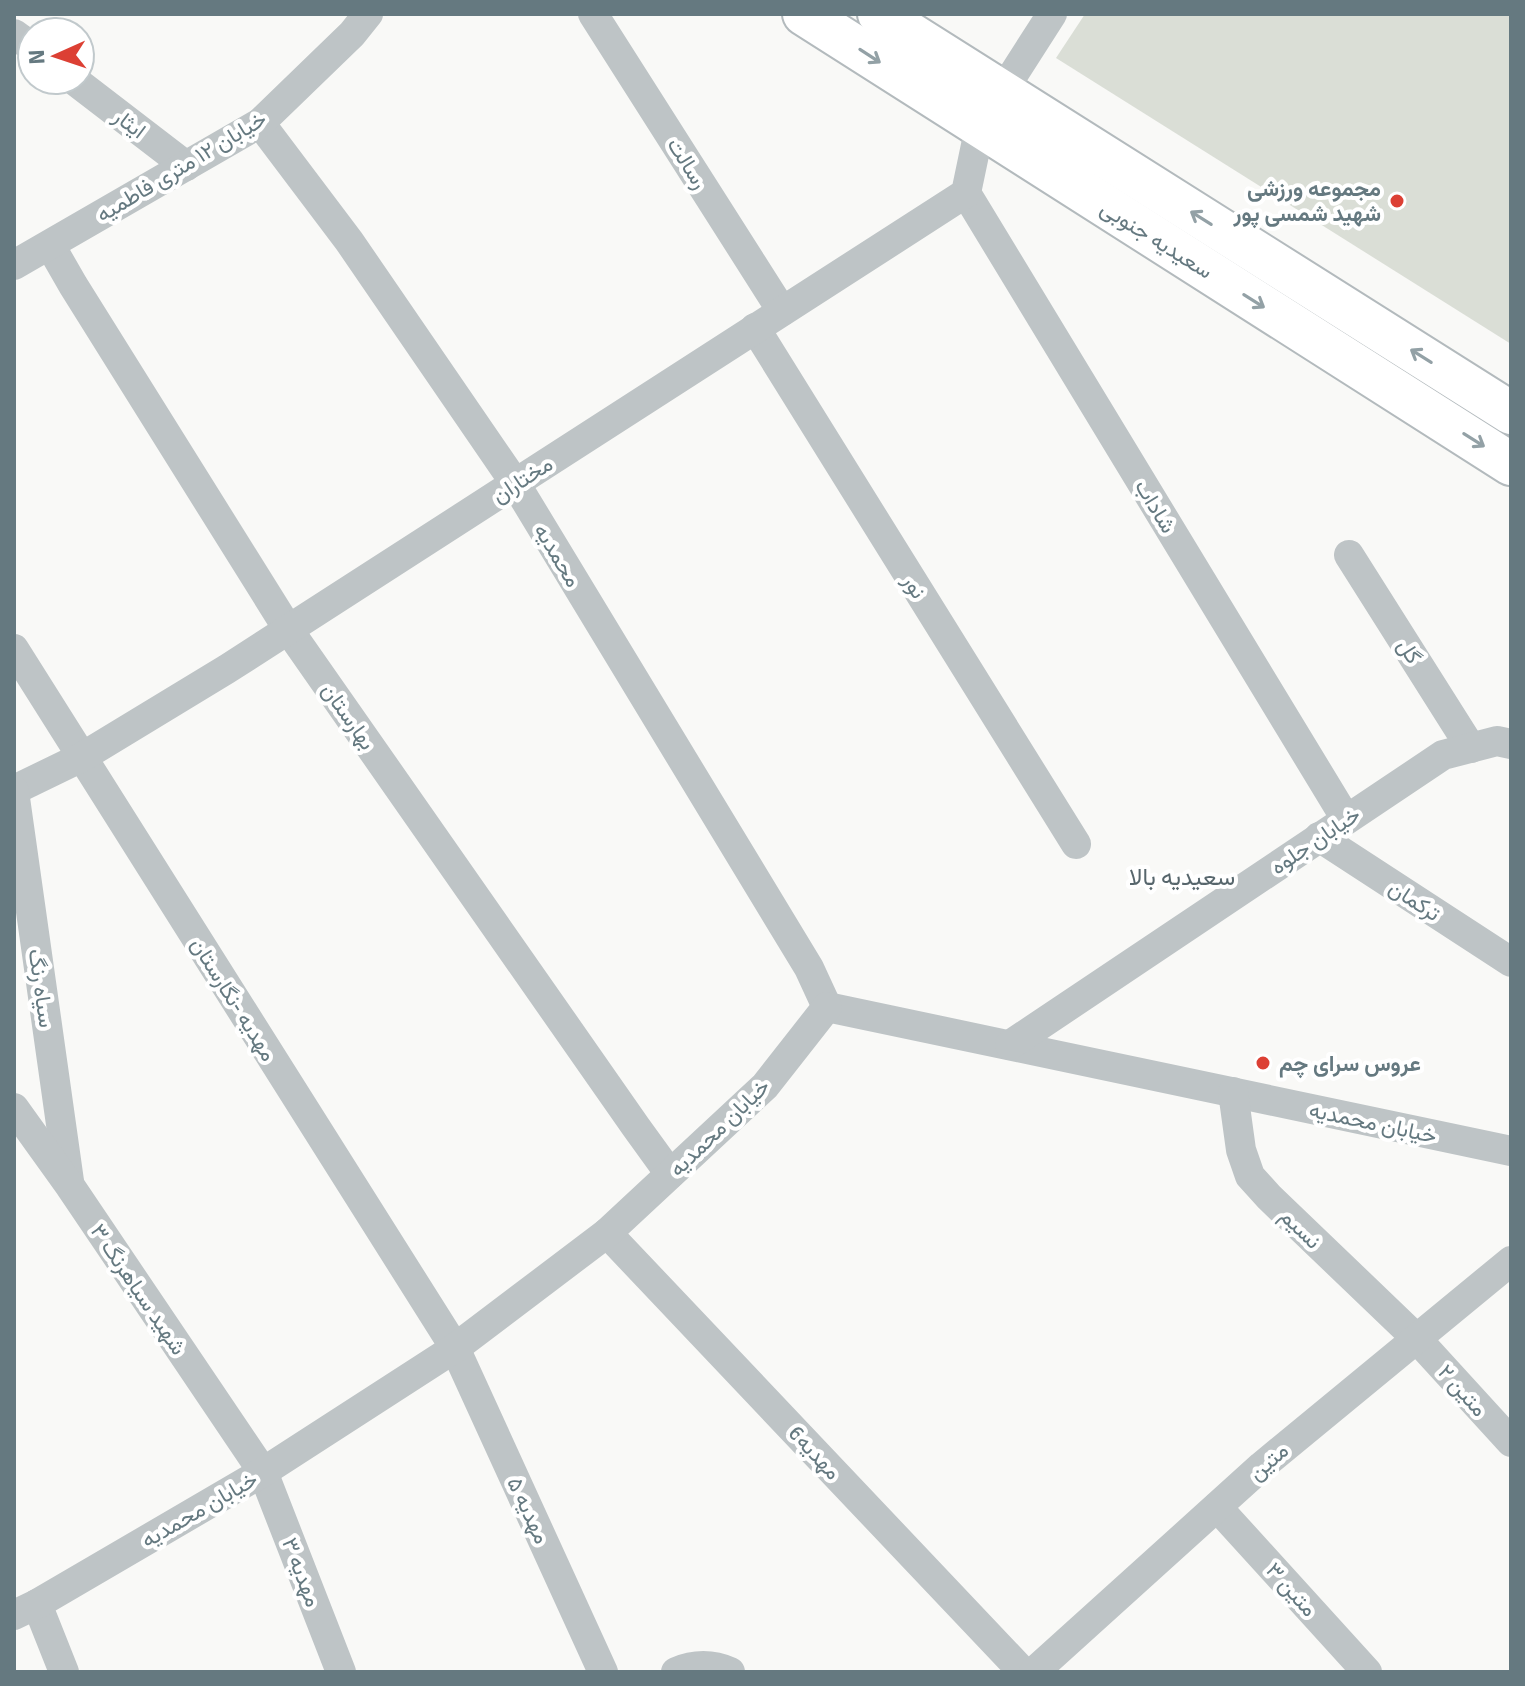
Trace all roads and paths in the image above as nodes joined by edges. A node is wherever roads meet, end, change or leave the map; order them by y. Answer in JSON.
{"nodes":[{"id":1,"x":368,"y":14,"type":"edge"},
{"id":2,"x":593,"y":14,"type":"edge"},
{"id":3,"x":804,"y":14,"type":"edge"},
{"id":4,"x":879,"y":14,"type":"edge"},
{"id":5,"x":1052,"y":14,"type":"edge"},
{"id":6,"x":95,"y":96,"type":"edge"},
{"id":7,"x":991,"y":109,"type":"junction"},
{"id":8,"x":260,"y":123,"type":"junction"},
{"id":9,"x":186,"y":166,"type":"junction"},
{"id":10,"x":966,"y":193,"type":"junction"},
{"id":11,"x":50,"y":245,"type":"junction"},
{"id":12,"x":14,"y":265,"type":"edge"},
{"id":13,"x":782,"y":311,"type":"junction"},
{"id":14,"x":755,"y":328,"type":"junction"},
{"id":15,"x":1511,"y":413,"type":"edge"},
{"id":16,"x":1511,"y":464,"type":"edge"},
{"id":17,"x":515,"y":483,"type":"junction"},
{"id":18,"x":1349,"y":555,"type":"dead end"},
{"id":19,"x":288,"y":629,"type":"junction"},
{"id":20,"x":14,"y":649,"type":"edge"},
{"id":21,"x":1511,"y":744,"type":"edge"},
{"id":22,"x":1471,"y":748,"type":"junction"},
{"id":23,"x":82,"y":757,"type":"junction"},
{"id":24,"x":14,"y":790,"type":"edge"},
{"id":25,"x":1346,"y":819,"type":"junction"},
{"id":26,"x":1319,"y":837,"type":"junction"},
{"id":27,"x":1076,"y":844,"type":"dead end"},
{"id":28,"x":1511,"y":962,"type":"edge"},
{"id":29,"x":827,"y":1007,"type":"junction"},
{"id":30,"x":1010,"y":1045,"type":"junction"},
{"id":31,"x":1233,"y":1092,"type":"junction"},
{"id":32,"x":14,"y":1108,"type":"edge"},
{"id":33,"x":1511,"y":1151,"type":"edge"},
{"id":34,"x":670,"y":1174,"type":"junction"},
{"id":35,"x":70,"y":1186,"type":"junction"},
{"id":36,"x":607,"y":1233,"type":"junction"},
{"id":37,"x":1511,"y":1261,"type":"edge"},
{"id":38,"x":1416,"y":1338,"type":"junction"},
{"id":39,"x":455,"y":1348,"type":"junction"},
{"id":40,"x":1511,"y":1442,"type":"edge"},
{"id":41,"x":263,"y":1472,"type":"junction"},
{"id":42,"x":1217,"y":1507,"type":"junction"},
{"id":43,"x":25,"y":1610,"type":"edge"},
{"id":44,"x":64,"y":1672,"type":"edge"},
{"id":45,"x":341,"y":1672,"type":"edge"},
{"id":46,"x":603,"y":1672,"type":"edge"},
{"id":47,"x":676,"y":1672,"type":"edge"},
{"id":48,"x":730,"y":1672,"type":"edge"},
{"id":49,"x":1023,"y":1672,"type":"edge"},
{"id":50,"x":1034,"y":1672,"type":"edge"},
{"id":51,"x":1367,"y":1672,"type":"edge"}],
"edges":[{"from":1,"to":8,"type":"street","name":"خیابان ۱۲ متری فاطمیه"},
{"from":2,"to":13,"type":"street","name":"رسالت"},
{"from":3,"to":7,"type":"main road","name":"سعیدیه جنوبی","one_way":true},
{"from":4,"to":7,"type":"main road","name":"سعیدیه جنوبی"},
{"from":5,"to":7,"type":"street"},
{"from":6,"to":9,"type":"street","name":"ایثار"},
{"from":7,"to":10,"type":"street"},
{"from":15,"to":7,"type":"main road","name":"سعیدیه جنوبی","one_way":true},
{"from":7,"to":16,"type":"main road","name":"سعیدیه جنوبی","one_way":true},
{"from":8,"to":9,"type":"street","name":"خیابان ۱۲ متری فاطمیه"},
{"from":8,"to":17,"type":"street","name":"محمدیه"},
{"from":9,"to":11,"type":"street","name":"خیابان ۱۲ متری فاطمیه"},
{"from":10,"to":13,"type":"street","name":"مختاران"},
{"from":10,"to":25,"type":"street","name":"شاداب"},
{"from":11,"to":12,"type":"street","name":"خیابان ۱۲ متری فاطمیه"},
{"from":11,"to":19,"type":"street","name":"بهارستان"},
{"from":13,"to":14,"type":"street","name":"مختاران"},
{"from":14,"to":17,"type":"street","name":"مختاران"},
{"from":14,"to":27,"type":"street","name":"نور"},
{"from":17,"to":19,"type":"street","name":"مختاران"},
{"from":17,"to":29,"type":"street","name":"محمدیه"},
{"from":18,"to":22,"type":"street","name":"گل"},
{"from":19,"to":23,"type":"street","name":"مختاران"},
{"from":19,"to":34,"type":"street","name":"بهارستان"},
{"from":20,"to":23,"type":"street","name":"مهدیه -نگارستان"},
{"from":21,"to":22,"type":"street","name":"خیابان جلوه"},
{"from":22,"to":25,"type":"street","name":"خیابان جلوه"},
{"from":23,"to":24,"type":"street","name":"مختاران"},
{"from":23,"to":39,"type":"street","name":"مهدیه -نگارستان"},
{"from":24,"to":35,"type":"street","name":"سیاه رنگ"},
{"from":25,"to":26,"type":"street","name":"خیابان جلوه"},
{"from":26,"to":28,"type":"street","name":"ترکمان"},
{"from":26,"to":30,"type":"street","name":"خیابان جلوه"},
{"from":29,"to":30,"type":"street","name":"خیابان محمدیه"},
{"from":29,"to":34,"type":"street","name":"خیابان محمدیه"},
{"from":30,"to":31,"type":"street","name":"خیابان محمدیه"},
{"from":31,"to":33,"type":"street","name":"خیابان محمدیه"},
{"from":31,"to":38,"type":"street","name":"نسیم"},
{"from":32,"to":35,"type":"street","name":"شهید سیاهرنگ ۳"},
{"from":34,"to":36,"type":"street","name":"خیابان محمدیه"},
{"from":35,"to":41,"type":"street","name":"شهید سیاهرنگ ۳"},
{"from":36,"to":39,"type":"street","name":"خیابان محمدیه"},
{"from":36,"to":49,"type":"street","name":"مهدیه6"},
{"from":37,"to":38,"type":"street","name":"متین"},
{"from":38,"to":40,"type":"street","name":"متین ۲"},
{"from":38,"to":42,"type":"street","name":"متین"},
{"from":39,"to":41,"type":"street","name":"خیابان محمدیه"},
{"from":39,"to":46,"type":"street","name":"مهدیه ۵"},
{"from":41,"to":43,"type":"street","name":"خیابان محمدیه"},
{"from":41,"to":45,"type":"street","name":"مهدیه ۳"},
{"from":42,"to":50,"type":"street","name":"متین"},
{"from":42,"to":51,"type":"street","name":"متین ۳"},
{"from":43,"to":44,"type":"street"},
{"from":47,"to":48,"type":"street"}]}
